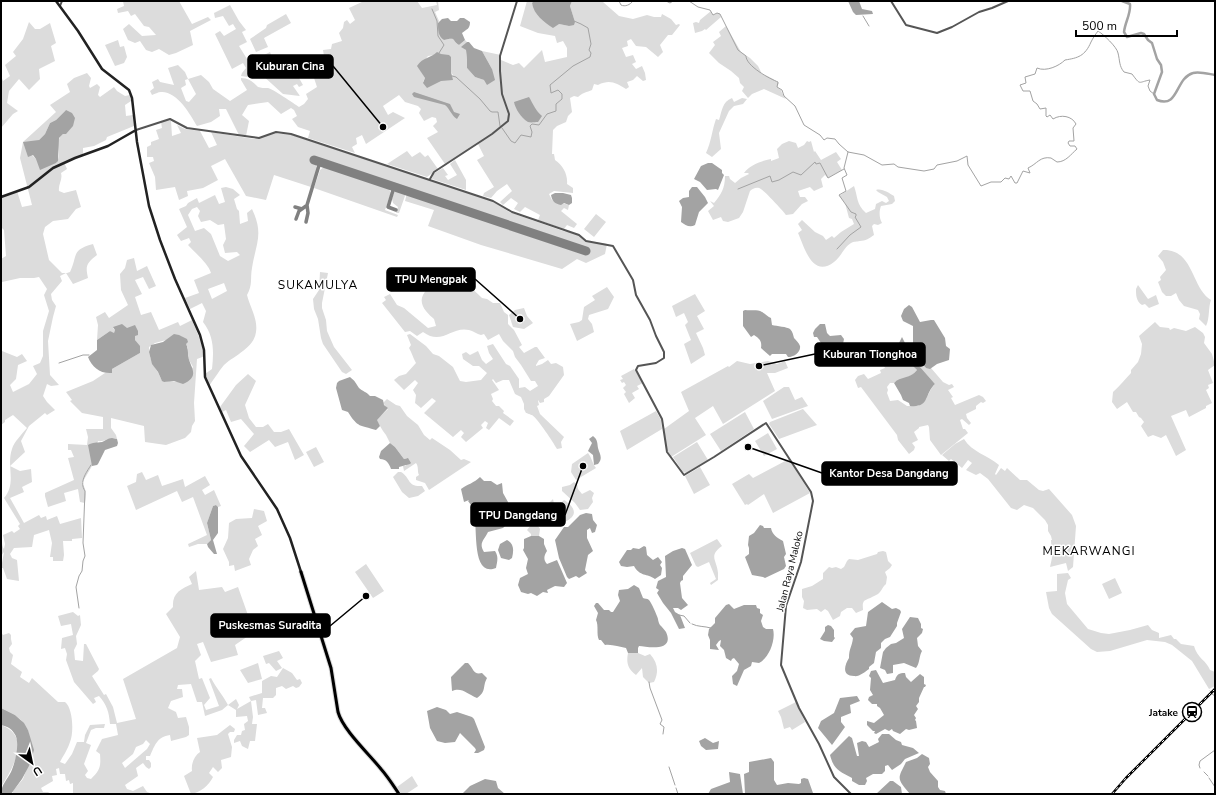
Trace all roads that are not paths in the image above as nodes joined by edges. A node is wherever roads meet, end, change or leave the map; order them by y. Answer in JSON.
{"nodes":[{"id":1,"x":56,"y":1,"type":"edge"},
{"id":2,"x":62,"y":1,"type":"edge"},
{"id":3,"x":517,"y":1,"type":"edge"},
{"id":4,"x":891,"y":1,"type":"edge"},
{"id":5,"x":1008,"y":1,"type":"edge"},
{"id":6,"x":60,"y":6,"type":"junction"},
{"id":7,"x":136,"y":130,"type":"junction"},
{"id":8,"x":430,"y":179,"type":"junction"},
{"id":9,"x":1,"y":196,"type":"edge"},
{"id":10,"x":301,"y":572,"type":"joint"},
{"id":11,"x":399,"y":794,"type":"edge"},
{"id":12,"x":851,"y":794,"type":"edge"}],
"edges":[{"from":1,"to":6,"type":"main road"},
{"from":2,"to":6,"type":"street"},
{"from":3,"to":8,"type":"street"},
{"from":4,"to":5,"type":"street"},
{"from":6,"to":7,"type":"main road"},
{"from":7,"to":8,"type":"street"},
{"from":7,"to":9,"type":"main road"},
{"from":7,"to":10,"type":"main road"},
{"from":8,"to":12,"type":"street","name":"Jalan Raya Maloko"},
{"from":10,"to":11,"type":"main road"}]}
